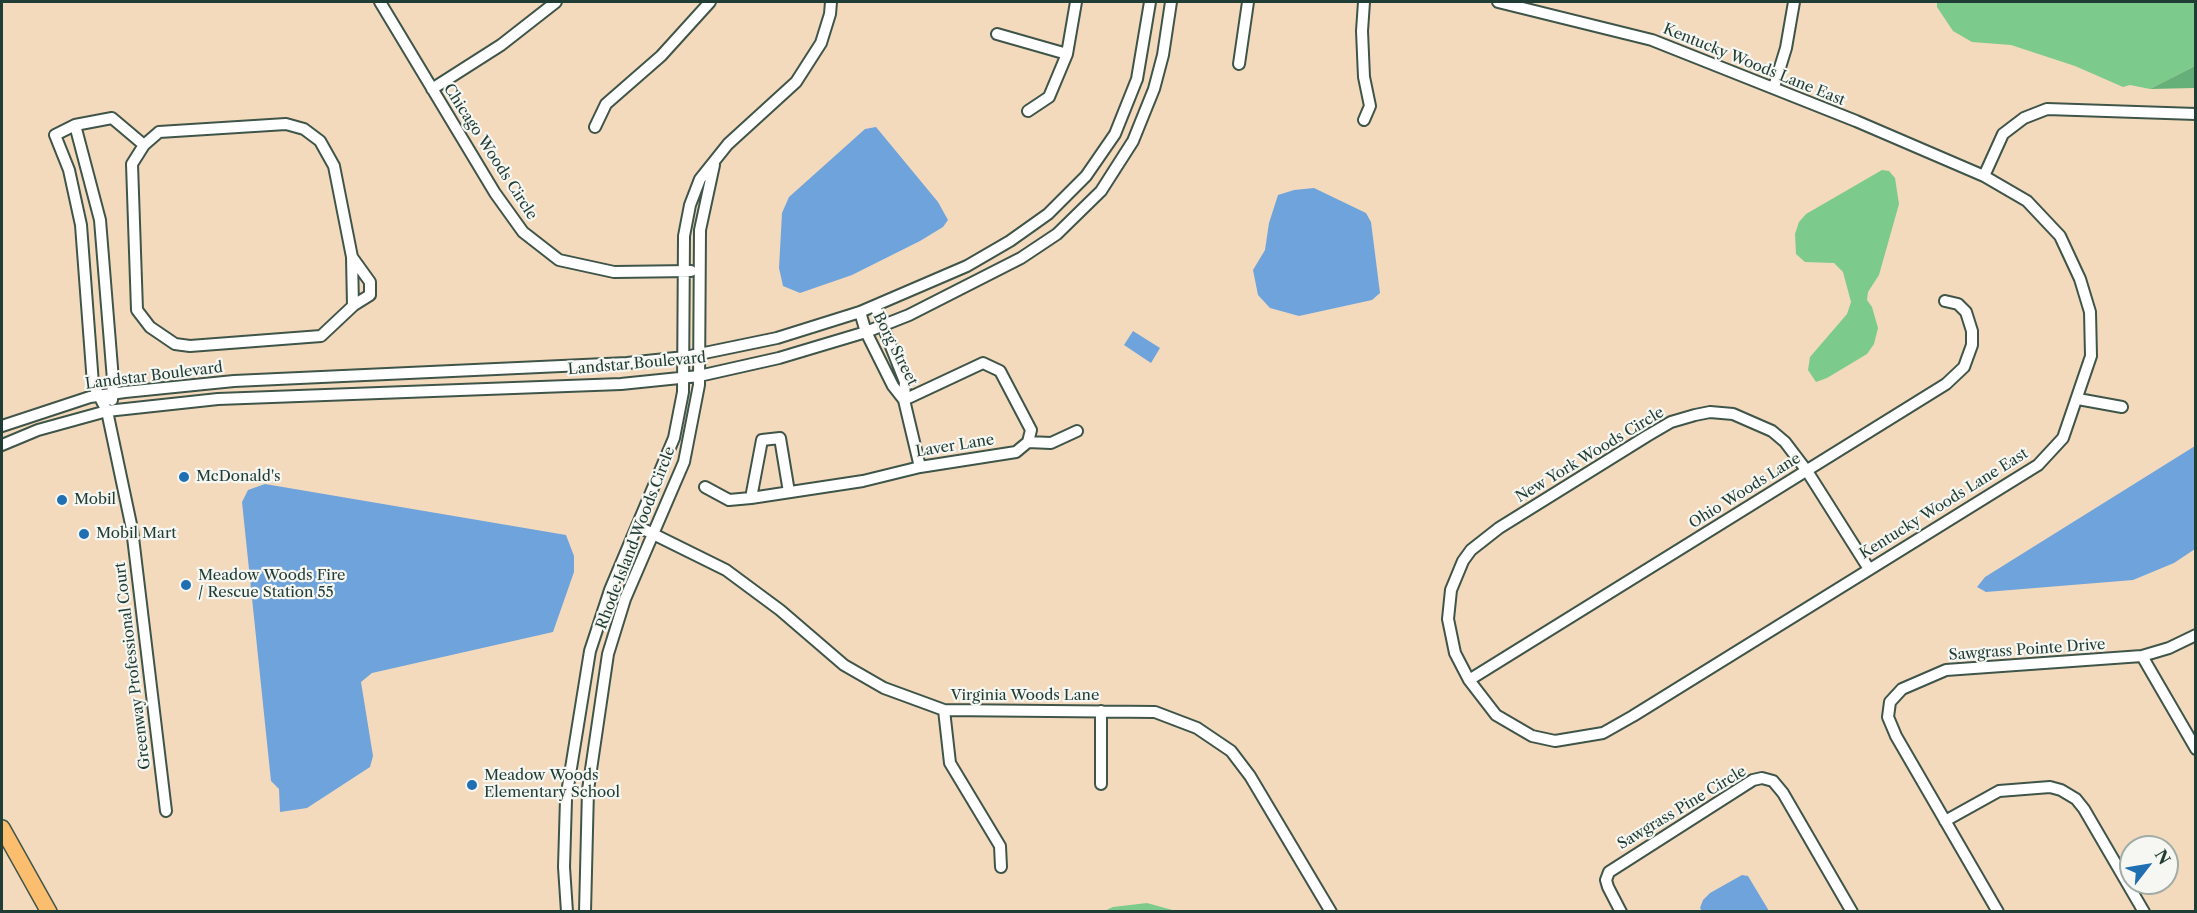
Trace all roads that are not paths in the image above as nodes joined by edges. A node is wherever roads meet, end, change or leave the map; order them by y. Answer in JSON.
{"nodes":[{"id":1,"x":380,"y":2,"type":"edge"},
{"id":2,"x":556,"y":2,"type":"edge"},
{"id":3,"x":710,"y":2,"type":"edge"},
{"id":4,"x":831,"y":2,"type":"edge"},
{"id":5,"x":1076,"y":2,"type":"edge"},
{"id":6,"x":1150,"y":2,"type":"edge"},
{"id":7,"x":1171,"y":2,"type":"edge"},
{"id":8,"x":1248,"y":2,"type":"edge"},
{"id":9,"x":1364,"y":2,"type":"edge"},
{"id":10,"x":1498,"y":2,"type":"edge"},
{"id":11,"x":1794,"y":2,"type":"edge"},
{"id":12,"x":1536,"y":6,"type":"edge"},
{"id":13,"x":997,"y":34,"type":"dead end"},
{"id":14,"x":1067,"y":54,"type":"junction"},
{"id":15,"x":1239,"y":64,"type":"dead end"},
{"id":16,"x":1774,"y":87,"type":"junction"},
{"id":17,"x":432,"y":89,"type":"junction"},
{"id":18,"x":1028,"y":111,"type":"dead end"},
{"id":19,"x":2196,"y":114,"type":"edge"},
{"id":20,"x":1364,"y":120,"type":"dead end"},
{"id":21,"x":75,"y":125,"type":"junction"},
{"id":22,"x":595,"y":127,"type":"dead end"},
{"id":23,"x":144,"y":146,"type":"junction"},
{"id":24,"x":716,"y":158,"type":"junction"},
{"id":25,"x":1984,"y":176,"type":"junction"},
{"id":26,"x":100,"y":220,"type":"junction"},
{"id":27,"x":81,"y":225,"type":"junction"},
{"id":28,"x":352,"y":257,"type":"junction"},
{"id":29,"x":686,"y":271,"type":"junction"},
{"id":30,"x":699,"y":272,"type":"junction"},
{"id":31,"x":1945,"y":301,"type":"dead end"},
{"id":32,"x":107,"y":306,"type":"junction"},
{"id":33,"x":353,"y":306,"type":"junction"},
{"id":34,"x":875,"y":306,"type":"junction"},
{"id":35,"x":88,"y":308,"type":"junction"},
{"id":36,"x":860,"y":312,"type":"junction"},
{"id":37,"x":882,"y":325,"type":"junction"},
{"id":38,"x":866,"y":332,"type":"junction"},
{"id":39,"x":700,"y":354,"type":"junction"},
{"id":40,"x":685,"y":357,"type":"junction"},
{"id":41,"x":699,"y":376,"type":"junction"},
{"id":42,"x":685,"y":377,"type":"junction"},
{"id":43,"x":114,"y":393,"type":"junction"},
{"id":44,"x":98,"y":395,"type":"junction"},
{"id":45,"x":2078,"y":399,"type":"junction"},
{"id":46,"x":904,"y":400,"type":"junction"},
{"id":47,"x":2122,"y":407,"type":"dead end"},
{"id":48,"x":107,"y":411,"type":"junction"},
{"id":49,"x":2,"y":426,"type":"edge"},
{"id":50,"x":1077,"y":431,"type":"dead end"},
{"id":51,"x":1028,"y":442,"type":"junction"},
{"id":52,"x":2,"y":445,"type":"edge"},
{"id":53,"x":920,"y":467,"type":"junction"},
{"id":54,"x":1807,"y":471,"type":"junction"},
{"id":55,"x":705,"y":487,"type":"dead end"},
{"id":56,"x":789,"y":492,"type":"junction"},
{"id":57,"x":751,"y":498,"type":"junction"},
{"id":58,"x":637,"y":526,"type":"junction"},
{"id":59,"x":652,"y":534,"type":"junction"},
{"id":60,"x":1869,"y":569,"type":"junction"},
{"id":61,"x":2196,"y":635,"type":"edge"},
{"id":62,"x":2142,"y":656,"type":"junction"},
{"id":63,"x":1469,"y":680,"type":"junction"},
{"id":64,"x":944,"y":710,"type":"junction"},
{"id":65,"x":1101,"y":711,"type":"junction"},
{"id":66,"x":2196,"y":749,"type":"edge"},
{"id":67,"x":1101,"y":784,"type":"dead end"},
{"id":68,"x":166,"y":811,"type":"dead end"},
{"id":69,"x":1945,"y":821,"type":"junction"},
{"id":70,"x":2,"y":828,"type":"edge"},
{"id":71,"x":1001,"y":867,"type":"dead end"},
{"id":72,"x":48,"y":912,"type":"edge"},
{"id":73,"x":567,"y":912,"type":"edge"},
{"id":74,"x":585,"y":912,"type":"edge"},
{"id":75,"x":1331,"y":912,"type":"edge"},
{"id":76,"x":1621,"y":912,"type":"edge"},
{"id":77,"x":1852,"y":912,"type":"edge"},
{"id":78,"x":1998,"y":912,"type":"edge"},
{"id":79,"x":2144,"y":912,"type":"edge"}],
"edges":[{"from":1,"to":17,"type":"street","name":"Chicago Woods Circle"},
{"from":2,"to":17,"type":"street"},
{"from":3,"to":22,"type":"street"},
{"from":4,"to":24,"type":"street"},
{"from":5,"to":14,"type":"street"},
{"from":6,"to":34,"type":"street","name":"Landstar Boulevard"},
{"from":7,"to":37,"type":"street","name":"Landstar Boulevard"},
{"from":8,"to":15,"type":"street"},
{"from":9,"to":20,"type":"street"},
{"from":10,"to":12,"type":"street","name":"Kentucky Woods Lane East"},
{"from":11,"to":16,"type":"street"},
{"from":12,"to":16,"type":"street","name":"Kentucky Woods Lane East"},
{"from":13,"to":14,"type":"street"},
{"from":14,"to":18,"type":"street"},
{"from":16,"to":25,"type":"street","name":"Kentucky Woods Lane East"},
{"from":17,"to":29,"type":"street","name":"Chicago Woods Circle"},
{"from":19,"to":25,"type":"street"},
{"from":21,"to":23,"type":"street"},
{"from":21,"to":26,"type":"street"},
{"from":21,"to":27,"type":"street","name":"Greenway Professional Court"},
{"from":23,"to":28,"type":"street"},
{"from":23,"to":33,"type":"street"},
{"from":24,"to":29,"type":"street"},
{"from":24,"to":30,"type":"street"},
{"from":25,"to":45,"type":"street","name":"Kentucky Woods Lane East"},
{"from":26,"to":27,"type":"street"},
{"from":26,"to":32,"type":"street"},
{"from":27,"to":35,"type":"street","name":"Greenway Professional Court"},
{"from":28,"to":33,"type":"street"},
{"from":28,"to":33,"type":"street"},
{"from":29,"to":30,"type":"street","name":"Chicago Woods Circle"},
{"from":29,"to":40,"type":"street"},
{"from":30,"to":39,"type":"street"},
{"from":31,"to":54,"type":"street","name":"Ohio Woods Lane"},
{"from":32,"to":35,"type":"street"},
{"from":32,"to":43,"type":"street"},
{"from":34,"to":36,"type":"street","name":"Landstar Boulevard"},
{"from":34,"to":37,"type":"street","name":"Borg Street"},
{"from":35,"to":44,"type":"street","name":"Greenway Professional Court"},
{"from":36,"to":38,"type":"street","name":"Borg Street"},
{"from":36,"to":39,"type":"street","name":"Landstar Boulevard"},
{"from":37,"to":38,"type":"street","name":"Landstar Boulevard"},
{"from":37,"to":46,"type":"street","name":"Borg Street"},
{"from":38,"to":41,"type":"street","name":"Landstar Boulevard"},
{"from":38,"to":46,"type":"street","name":"Borg Street"},
{"from":39,"to":40,"type":"street","name":"Landstar Boulevard"},
{"from":39,"to":41,"type":"street","name":"Rhode Island Woods Circle"},
{"from":40,"to":42,"type":"street","name":"Rhode Island Woods Circle"},
{"from":40,"to":43,"type":"street","name":"Landstar Boulevard"},
{"from":41,"to":42,"type":"street","name":"Landstar Boulevard"},
{"from":41,"to":59,"type":"street","name":"Rhode Island Woods Circle"},
{"from":42,"to":48,"type":"street","name":"Landstar Boulevard"},
{"from":42,"to":58,"type":"street","name":"Rhode Island Woods Circle"},
{"from":43,"to":44,"type":"street","name":"Landstar Boulevard"},
{"from":43,"to":48,"type":"street"},
{"from":44,"to":48,"type":"street","name":"Greenway Professional Court"},
{"from":44,"to":49,"type":"street","name":"Landstar Boulevard"},
{"from":45,"to":47,"type":"street"},
{"from":45,"to":60,"type":"street","name":"Kentucky Woods Lane East"},
{"from":46,"to":51,"type":"street"},
{"from":46,"to":53,"type":"street","name":"Borg Street"},
{"from":48,"to":52,"type":"street","name":"Landstar Boulevard"},
{"from":48,"to":68,"type":"street","name":"Greenway Professional Court"},
{"from":50,"to":51,"type":"street"},
{"from":51,"to":53,"type":"street","name":"Laver Lane"},
{"from":53,"to":56,"type":"street","name":"Laver Lane"},
{"from":54,"to":60,"type":"street","name":"New York Woods Circle"},
{"from":54,"to":63,"type":"street","name":"Ohio Woods Lane"},
{"from":54,"to":63,"type":"street","name":"New York Woods Circle"},
{"from":55,"to":57,"type":"street","name":"Laver Lane"},
{"from":56,"to":57,"type":"street","name":"Laver Lane"},
{"from":56,"to":57,"type":"street"},
{"from":58,"to":59,"type":"street","name":"Virginia Woods Lane"},
{"from":58,"to":73,"type":"street","name":"Rhode Island Woods Circle"},
{"from":59,"to":64,"type":"street","name":"Virginia Woods Lane"},
{"from":59,"to":74,"type":"street","name":"Rhode Island Woods Circle"},
{"from":60,"to":63,"type":"street","name":"Kentucky Woods Lane East"},
{"from":61,"to":62,"type":"street","name":"Sawgrass Pointe Drive"},
{"from":62,"to":66,"type":"street"},
{"from":62,"to":69,"type":"street","name":"Sawgrass Pointe Drive"},
{"from":64,"to":65,"type":"street","name":"Virginia Woods Lane"},
{"from":64,"to":71,"type":"street"},
{"from":65,"to":67,"type":"street"},
{"from":65,"to":75,"type":"street","name":"Virginia Woods Lane"},
{"from":69,"to":78,"type":"street","name":"Sawgrass Pointe Drive"},
{"from":69,"to":79,"type":"street"},
{"from":70,"to":72,"type":"highway"},
{"from":76,"to":77,"type":"street","name":"Sawgrass Pine Circle"}]}
